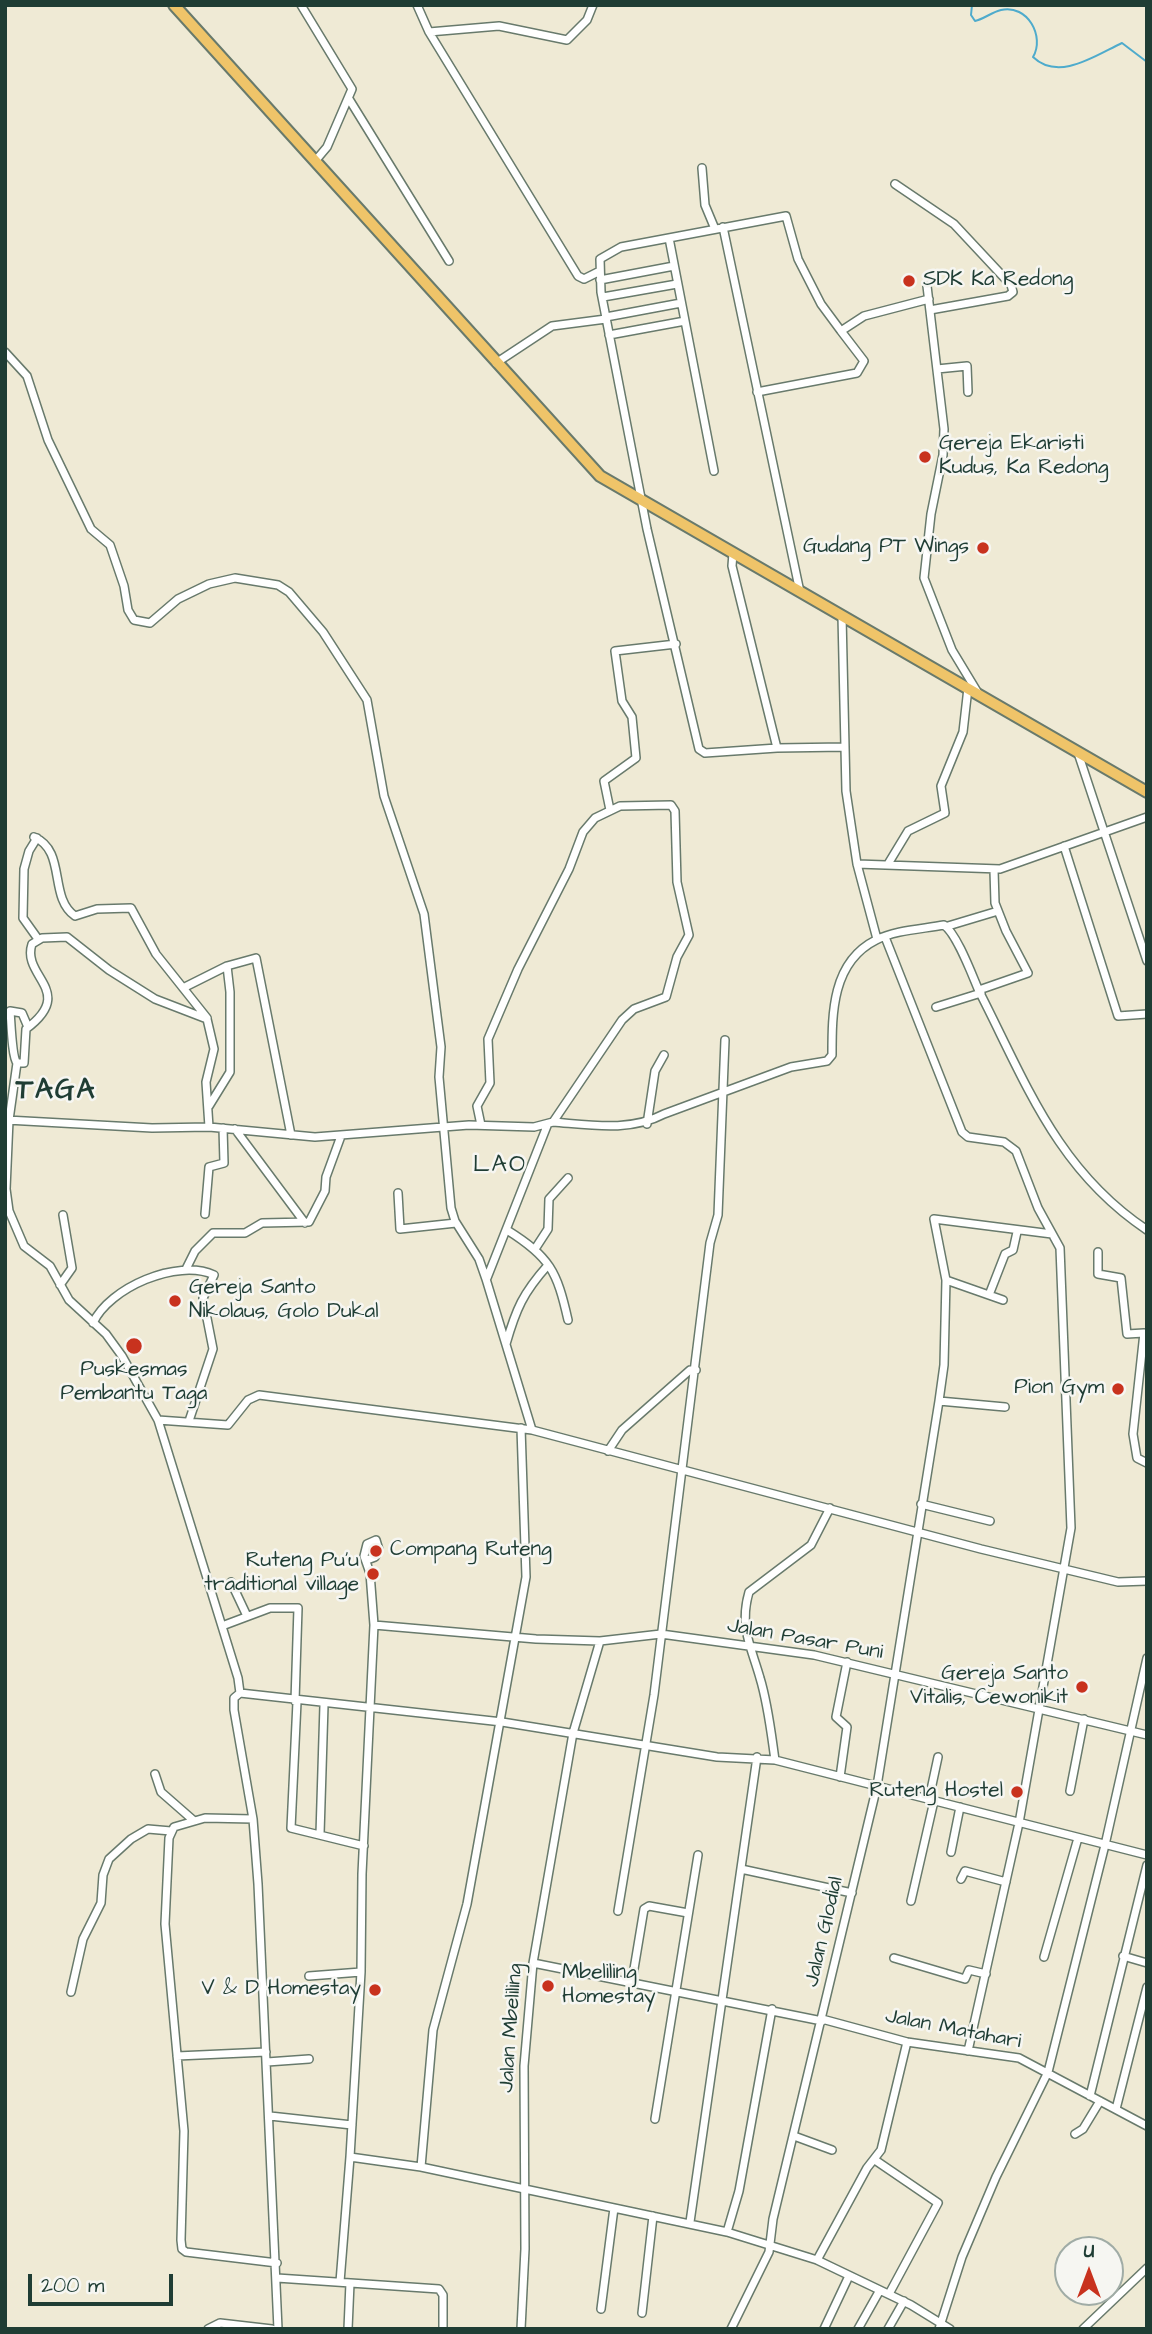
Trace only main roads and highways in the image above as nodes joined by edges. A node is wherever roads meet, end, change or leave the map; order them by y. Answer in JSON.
{"nodes":[{"id":1,"x":174,"y":5,"type":"edge"},
{"id":2,"x":1146,"y":791,"type":"edge"}],
"edges":[{"from":1,"to":2,"type":"highway"}]}
